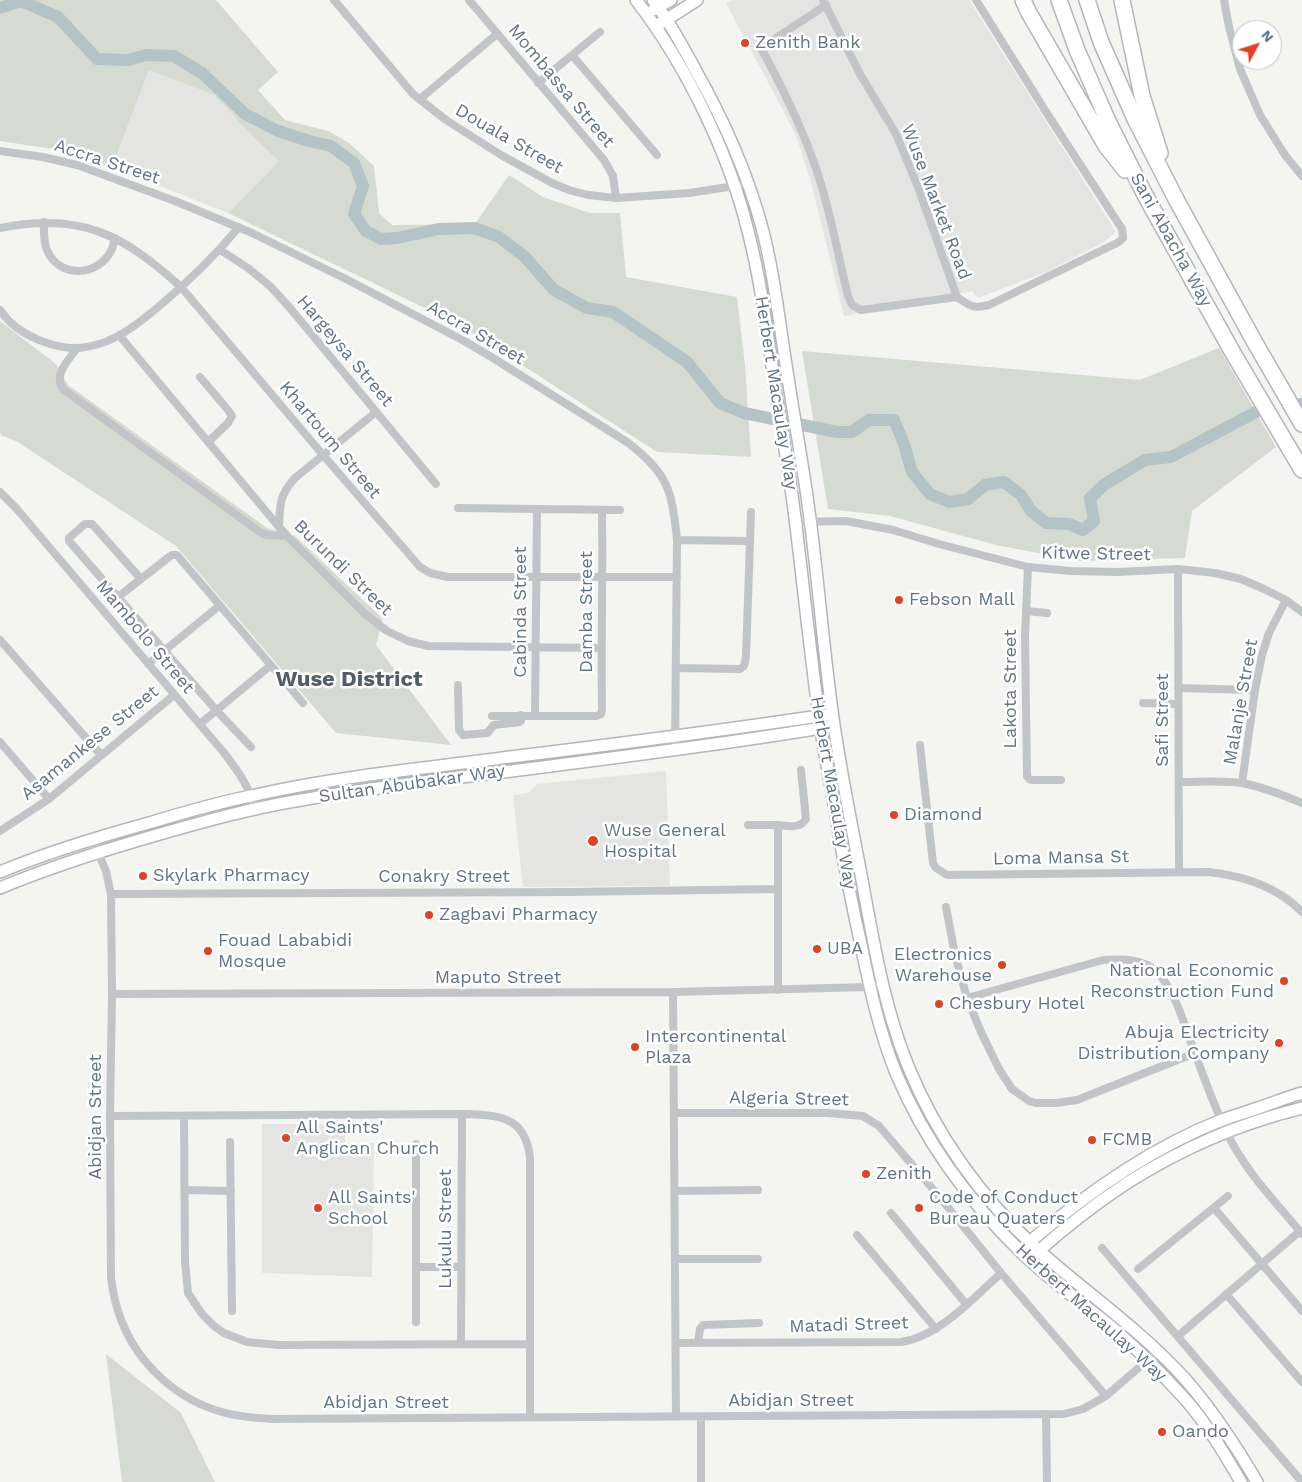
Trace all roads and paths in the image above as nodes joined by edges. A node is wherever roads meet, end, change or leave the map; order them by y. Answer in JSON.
{"nodes":[{"id":1,"x":334,"y":0,"type":"edge"},
{"id":2,"x":469,"y":0,"type":"edge"},
{"id":3,"x":636,"y":0,"type":"edge"},
{"id":4,"x":671,"y":0,"type":"edge"},
{"id":5,"x":697,"y":0,"type":"edge"},
{"id":6,"x":976,"y":0,"type":"edge"},
{"id":7,"x":1023,"y":0,"type":"edge"},
{"id":8,"x":1059,"y":0,"type":"edge"},
{"id":9,"x":1088,"y":0,"type":"edge"},
{"id":10,"x":1122,"y":0,"type":"edge"},
{"id":11,"x":1224,"y":0,"type":"edge"},
{"id":12,"x":824,"y":3,"type":"edge"},
{"id":13,"x":656,"y":4,"type":"edge"},
{"id":14,"x":647,"y":14,"type":"junction"},
{"id":15,"x":666,"y":19,"type":"junction"},
{"id":16,"x":655,"y":26,"type":"junction"},
{"id":17,"x":600,"y":32,"type":"dead end"},
{"id":18,"x":497,"y":34,"type":"junction"},
{"id":19,"x":572,"y":55,"type":"junction"},
{"id":20,"x":538,"y":83,"type":"junction"},
{"id":21,"x":420,"y":99,"type":"junction"},
{"id":22,"x":0,"y":151,"type":"edge"},
{"id":23,"x":657,"y":155,"type":"dead end"},
{"id":24,"x":1302,"y":176,"type":"edge"},
{"id":25,"x":748,"y":184,"type":"junction"},
{"id":26,"x":735,"y":186,"type":"junction"},
{"id":27,"x":1145,"y":195,"type":"junction"},
{"id":28,"x":616,"y":198,"type":"junction"},
{"id":29,"x":1177,"y":201,"type":"junction"},
{"id":30,"x":44,"y":222,"type":"junction"},
{"id":31,"x":238,"y":227,"type":"junction"},
{"id":32,"x":0,"y":228,"type":"edge"},
{"id":33,"x":115,"y":238,"type":"junction"},
{"id":34,"x":220,"y":250,"type":"junction"},
{"id":35,"x":181,"y":287,"type":"junction"},
{"id":36,"x":956,"y":297,"type":"junction"},
{"id":37,"x":0,"y":310,"type":"edge"},
{"id":38,"x":119,"y":335,"type":"junction"},
{"id":39,"x":77,"y":348,"type":"junction"},
{"id":40,"x":200,"y":377,"type":"dead end"},
{"id":41,"x":376,"y":412,"type":"junction"},
{"id":42,"x":1302,"y":424,"type":"edge"},
{"id":43,"x":208,"y":442,"type":"junction"},
{"id":44,"x":323,"y":455,"type":"junction"},
{"id":45,"x":1302,"y":470,"type":"edge"},
{"id":46,"x":436,"y":484,"type":"dead end"},
{"id":47,"x":0,"y":492,"type":"edge"},
{"id":48,"x":458,"y":508,"type":"dead end"},
{"id":49,"x":537,"y":509,"type":"junction"},
{"id":50,"x":602,"y":510,"type":"junction"},
{"id":51,"x":620,"y":510,"type":"dead end"},
{"id":52,"x":750,"y":512,"type":"dead end"},
{"id":53,"x":810,"y":521,"type":"junction"},
{"id":54,"x":796,"y":522,"type":"junction"},
{"id":55,"x":279,"y":527,"type":"junction"},
{"id":56,"x":287,"y":536,"type":"junction"},
{"id":57,"x":677,"y":540,"type":"junction"},
{"id":58,"x":749,"y":540,"type":"junction"},
{"id":59,"x":1028,"y":567,"type":"junction"},
{"id":60,"x":1178,"y":569,"type":"junction"},
{"id":61,"x":536,"y":578,"type":"junction"},
{"id":62,"x":603,"y":578,"type":"junction"},
{"id":63,"x":676,"y":578,"type":"junction"},
{"id":64,"x":141,"y":579,"type":"junction"},
{"id":65,"x":118,"y":597,"type":"junction"},
{"id":66,"x":1286,"y":600,"type":"junction"},
{"id":67,"x":220,"y":606,"type":"junction"},
{"id":68,"x":1026,"y":611,"type":"junction"},
{"id":69,"x":1302,"y":612,"type":"edge"},
{"id":70,"x":1047,"y":613,"type":"dead end"},
{"id":71,"x":0,"y":640,"type":"edge"},
{"id":72,"x":536,"y":647,"type":"junction"},
{"id":73,"x":601,"y":648,"type":"junction"},
{"id":74,"x":165,"y":651,"type":"junction"},
{"id":75,"x":148,"y":664,"type":"junction"},
{"id":76,"x":271,"y":665,"type":"junction"},
{"id":77,"x":676,"y":668,"type":"junction"},
{"id":78,"x":458,"y":684,"type":"dead end"},
{"id":79,"x":1178,"y":688,"type":"junction"},
{"id":80,"x":1255,"y":690,"type":"junction"},
{"id":81,"x":174,"y":695,"type":"junction"},
{"id":82,"x":303,"y":703,"type":"dead end"},
{"id":83,"x":1143,"y":704,"type":"dead end"},
{"id":84,"x":1178,"y":704,"type":"junction"},
{"id":85,"x":216,"y":710,"type":"junction"},
{"id":86,"x":521,"y":715,"type":"junction"},
{"id":87,"x":535,"y":715,"type":"junction"},
{"id":88,"x":492,"y":716,"type":"dead end"},
{"id":89,"x":833,"y":720,"type":"junction"},
{"id":90,"x":820,"y":722,"type":"junction"},
{"id":91,"x":200,"y":724,"type":"junction"},
{"id":92,"x":675,"y":736,"type":"junction"},
{"id":93,"x":0,"y":742,"type":"edge"},
{"id":94,"x":920,"y":745,"type":"dead end"},
{"id":95,"x":251,"y":747,"type":"dead end"},
{"id":96,"x":675,"y":750,"type":"junction"},
{"id":97,"x":101,"y":756,"type":"junction"},
{"id":98,"x":802,"y":770,"type":"dead end"},
{"id":99,"x":1061,"y":780,"type":"dead end"},
{"id":100,"x":1179,"y":782,"type":"junction"},
{"id":101,"x":1242,"y":783,"type":"junction"},
{"id":102,"x":252,"y":795,"type":"junction"},
{"id":103,"x":49,"y":799,"type":"junction"},
{"id":104,"x":1302,"y":803,"type":"edge"},
{"id":105,"x":255,"y":809,"type":"junction"},
{"id":106,"x":748,"y":825,"type":"dead end"},
{"id":107,"x":778,"y":825,"type":"junction"},
{"id":108,"x":0,"y":831,"type":"edge"},
{"id":109,"x":92,"y":839,"type":"junction"},
{"id":110,"x":98,"y":852,"type":"junction"},
{"id":111,"x":0,"y":872,"type":"edge"},
{"id":112,"x":1179,"y":872,"type":"junction"},
{"id":113,"x":0,"y":888,"type":"edge"},
{"id":114,"x":778,"y":889,"type":"junction"},
{"id":115,"x":111,"y":894,"type":"junction"},
{"id":116,"x":946,"y":907,"type":"dead end"},
{"id":117,"x":1302,"y":912,"type":"edge"},
{"id":118,"x":884,"y":986,"type":"junction"},
{"id":119,"x":869,"y":987,"type":"junction"},
{"id":120,"x":778,"y":990,"type":"junction"},
{"id":121,"x":673,"y":992,"type":"junction"},
{"id":122,"x":112,"y":994,"type":"junction"},
{"id":123,"x":967,"y":998,"type":"junction"},
{"id":124,"x":1195,"y":1053,"type":"junction"},
{"id":125,"x":1302,"y":1093,"type":"edge"},
{"id":126,"x":1302,"y":1108,"type":"edge"},
{"id":127,"x":674,"y":1113,"type":"junction"},
{"id":128,"x":462,"y":1114,"type":"junction"},
{"id":129,"x":110,"y":1116,"type":"junction"},
{"id":130,"x":184,"y":1116,"type":"junction"},
{"id":131,"x":1221,"y":1121,"type":"junction"},
{"id":132,"x":1226,"y":1132,"type":"junction"},
{"id":133,"x":230,"y":1142,"type":"dead end"},
{"id":134,"x":416,"y":1144,"type":"dead end"},
{"id":135,"x":185,"y":1190,"type":"junction"},
{"id":136,"x":758,"y":1190,"type":"dead end"},
{"id":137,"x":231,"y":1191,"type":"junction"},
{"id":138,"x":675,"y":1191,"type":"junction"},
{"id":139,"x":1228,"y":1196,"type":"dead end"},
{"id":140,"x":1214,"y":1208,"type":"junction"},
{"id":141,"x":891,"y":1213,"type":"dead end"},
{"id":142,"x":1301,"y":1232,"type":"edge"},
{"id":143,"x":857,"y":1235,"type":"dead end"},
{"id":144,"x":1030,"y":1242,"type":"junction"},
{"id":145,"x":1102,"y":1248,"type":"dead end"},
{"id":146,"x":1020,"y":1250,"type":"junction"},
{"id":147,"x":1039,"y":1250,"type":"junction"},
{"id":148,"x":758,"y":1259,"type":"dead end"},
{"id":149,"x":1029,"y":1259,"type":"junction"},
{"id":150,"x":675,"y":1260,"type":"junction"},
{"id":151,"x":1262,"y":1264,"type":"junction"},
{"id":152,"x":416,"y":1266,"type":"junction"},
{"id":153,"x":461,"y":1267,"type":"junction"},
{"id":154,"x":1138,"y":1269,"type":"dead end"},
{"id":155,"x":1001,"y":1274,"type":"junction"},
{"id":156,"x":1226,"y":1294,"type":"junction"},
{"id":157,"x":966,"y":1304,"type":"junction"},
{"id":158,"x":232,"y":1311,"type":"dead end"},
{"id":159,"x":1302,"y":1311,"type":"edge"},
{"id":160,"x":416,"y":1322,"type":"dead end"},
{"id":161,"x":760,"y":1323,"type":"dead end"},
{"id":162,"x":936,"y":1329,"type":"junction"},
{"id":163,"x":1178,"y":1336,"type":"junction"},
{"id":164,"x":698,"y":1342,"type":"junction"},
{"id":165,"x":676,"y":1343,"type":"junction"},
{"id":166,"x":461,"y":1344,"type":"junction"},
{"id":167,"x":530,"y":1344,"type":"junction"},
{"id":168,"x":1158,"y":1351,"type":"junction"},
{"id":169,"x":1147,"y":1361,"type":"junction"},
{"id":170,"x":1302,"y":1382,"type":"edge"},
{"id":171,"x":1106,"y":1396,"type":"junction"},
{"id":172,"x":1046,"y":1414,"type":"junction"},
{"id":173,"x":676,"y":1416,"type":"junction"},
{"id":174,"x":700,"y":1416,"type":"junction"},
{"id":175,"x":530,"y":1417,"type":"junction"},
{"id":176,"x":702,"y":1482,"type":"edge"},
{"id":177,"x":1047,"y":1482,"type":"edge"},
{"id":178,"x":1241,"y":1482,"type":"edge"},
{"id":179,"x":1257,"y":1482,"type":"edge"},
{"id":180,"x":1302,"y":1482,"type":"edge"}],
"edges":[{"from":1,"to":21,"type":"street","name":"Douala Street"},
{"from":2,"to":18,"type":"street","name":"Mombassa Street"},
{"from":3,"to":14,"type":"main road","name":"Herbert Macaulay Way"},
{"from":4,"to":13,"type":"main road"},
{"from":5,"to":15,"type":"main road"},
{"from":6,"to":36,"type":"street","name":"Wuse Market Road"},
{"from":7,"to":27,"type":"highway"},
{"from":8,"to":27,"type":"highway","name":"Sani Abacha Way"},
{"from":9,"to":29,"type":"highway","name":"Sani Abacha Way"},
{"from":10,"to":29,"type":"highway"},
{"from":11,"to":24,"type":"street"},
{"from":12,"to":36,"type":"street","name":"Wuse Market Road"},
{"from":12,"to":36,"type":"street"},
{"from":13,"to":14,"type":"main road"},
{"from":13,"to":15,"type":"main road","name":"Herbert Macaulay Way"},
{"from":14,"to":16,"type":"main road","name":"Herbert Macaulay Way"},
{"from":15,"to":16,"type":"main road"},
{"from":15,"to":25,"type":"main road","name":"Herbert Macaulay Way"},
{"from":16,"to":26,"type":"main road","name":"Herbert Macaulay Way"},
{"from":17,"to":19,"type":"street"},
{"from":18,"to":20,"type":"street","name":"Mombassa Street"},
{"from":18,"to":21,"type":"street"},
{"from":19,"to":20,"type":"street"},
{"from":19,"to":23,"type":"street"},
{"from":20,"to":28,"type":"street","name":"Mombassa Street"},
{"from":21,"to":28,"type":"street","name":"Douala Street"},
{"from":22,"to":31,"type":"street","name":"Accra Street"},
{"from":25,"to":26,"type":"street","name":"Douala Street"},
{"from":25,"to":53,"type":"main road","name":"Herbert Macaulay Way"},
{"from":26,"to":28,"type":"street","name":"Douala Street"},
{"from":26,"to":54,"type":"main road","name":"Herbert Macaulay Way"},
{"from":27,"to":45,"type":"highway","name":"Sani Abacha Way"},
{"from":29,"to":42,"type":"highway","name":"Sani Abacha Way"},
{"from":30,"to":32,"type":"street","name":"Khartoum Street"},
{"from":30,"to":33,"type":"street","name":"Khartoum Street"},
{"from":30,"to":33,"type":"street"},
{"from":31,"to":34,"type":"street"},
{"from":31,"to":57,"type":"street","name":"Accra Street"},
{"from":33,"to":35,"type":"street","name":"Khartoum Street"},
{"from":34,"to":35,"type":"street"},
{"from":34,"to":41,"type":"street","name":"Hargeysa Street"},
{"from":35,"to":38,"type":"street"},
{"from":35,"to":44,"type":"street","name":"Khartoum Street"},
{"from":37,"to":39,"type":"street"},
{"from":38,"to":39,"type":"street"},
{"from":38,"to":43,"type":"street"},
{"from":39,"to":56,"type":"street"},
{"from":40,"to":43,"type":"street"},
{"from":41,"to":44,"type":"street","name":"Burundi Street"},
{"from":41,"to":46,"type":"street","name":"Hargeysa Street"},
{"from":43,"to":55,"type":"street"},
{"from":44,"to":55,"type":"street","name":"Burundi Street"},
{"from":44,"to":61,"type":"street","name":"Khartoum Street"},
{"from":47,"to":75,"type":"street","name":"Mambolo Street"},
{"from":48,"to":49,"type":"street"},
{"from":49,"to":50,"type":"street"},
{"from":49,"to":61,"type":"street","name":"Cabinda Street"},
{"from":50,"to":51,"type":"street"},
{"from":50,"to":62,"type":"street","name":"Damba Street"},
{"from":52,"to":58,"type":"street"},
{"from":53,"to":54,"type":"street","name":"Kitwe Street"},
{"from":53,"to":59,"type":"street","name":"Kitwe Street"},
{"from":53,"to":89,"type":"main road","name":"Herbert Macaulay Way"},
{"from":54,"to":90,"type":"main road","name":"Herbert Macaulay Way"},
{"from":55,"to":56,"type":"street","name":"Burundi Street"},
{"from":56,"to":72,"type":"street","name":"Burundi Street"},
{"from":57,"to":58,"type":"street"},
{"from":57,"to":63,"type":"street","name":"Accra Street"},
{"from":58,"to":77,"type":"street"},
{"from":59,"to":60,"type":"street","name":"Kitwe Street"},
{"from":59,"to":68,"type":"street","name":"Lakota Street"},
{"from":60,"to":66,"type":"street","name":"Kitwe Street"},
{"from":60,"to":79,"type":"street","name":"Safi Street"},
{"from":61,"to":62,"type":"street","name":"Khartoum Street"},
{"from":61,"to":72,"type":"street","name":"Cabinda Street"},
{"from":62,"to":63,"type":"street","name":"Khartoum Street"},
{"from":62,"to":73,"type":"street","name":"Damba Street"},
{"from":63,"to":77,"type":"street","name":"Accra Street"},
{"from":64,"to":65,"type":"street"},
{"from":64,"to":65,"type":"street"},
{"from":64,"to":67,"type":"street"},
{"from":65,"to":74,"type":"street"},
{"from":66,"to":69,"type":"street","name":"Kitwe Street"},
{"from":66,"to":80,"type":"street","name":"Malanje Street"},
{"from":67,"to":74,"type":"street"},
{"from":67,"to":76,"type":"street"},
{"from":68,"to":70,"type":"street"},
{"from":68,"to":99,"type":"street","name":"Lakota Street"},
{"from":71,"to":97,"type":"street"},
{"from":72,"to":73,"type":"street","name":"Burundi Street"},
{"from":72,"to":87,"type":"street","name":"Cabinda Street"},
{"from":73,"to":87,"type":"street","name":"Damba Street"},
{"from":74,"to":75,"type":"street"},
{"from":74,"to":85,"type":"street"},
{"from":75,"to":81,"type":"street","name":"Mambolo Street"},
{"from":76,"to":82,"type":"street"},
{"from":76,"to":85,"type":"street"},
{"from":77,"to":92,"type":"street","name":"Accra Street"},
{"from":78,"to":86,"type":"street"},
{"from":79,"to":80,"type":"street"},
{"from":79,"to":84,"type":"street","name":"Safi Street"},
{"from":80,"to":101,"type":"street","name":"Malanje Street"},
{"from":81,"to":91,"type":"street","name":"Mambolo Street"},
{"from":81,"to":97,"type":"street","name":"Asamankese Street"},
{"from":83,"to":84,"type":"street"},
{"from":84,"to":100,"type":"street","name":"Safi Street"},
{"from":85,"to":91,"type":"street"},
{"from":85,"to":95,"type":"street"},
{"from":86,"to":87,"type":"street"},
{"from":86,"to":88,"type":"street"},
{"from":89,"to":90,"type":"main road","name":"Sultan Abubakar Way"},
{"from":89,"to":118,"type":"main road","name":"Herbert Macaulay Way"},
{"from":90,"to":92,"type":"main road","name":"Sultan Abubakar Way"},
{"from":90,"to":96,"type":"main road","name":"Sultan Abubakar Way"},
{"from":90,"to":119,"type":"main road","name":"Herbert Macaulay Way"},
{"from":91,"to":102,"type":"street","name":"Mambolo Street"},
{"from":92,"to":96,"type":"street","name":"Accra Street"},
{"from":92,"to":102,"type":"main road","name":"Sultan Abubakar Way"},
{"from":93,"to":103,"type":"street"},
{"from":94,"to":112,"type":"street","name":"Loma Mansa St"},
{"from":96,"to":105,"type":"main road","name":"Sultan Abubakar Way"},
{"from":97,"to":103,"type":"street","name":"Asamankese Street"},
{"from":98,"to":107,"type":"street"},
{"from":100,"to":101,"type":"street"},
{"from":100,"to":112,"type":"street","name":"Safi Street"},
{"from":101,"to":104,"type":"street"},
{"from":102,"to":105,"type":"street","name":"Mambolo Street"},
{"from":102,"to":109,"type":"main road","name":"Sultan Abubakar Way"},
{"from":103,"to":108,"type":"street","name":"Asamankese Street"},
{"from":105,"to":110,"type":"main road","name":"Sultan Abubakar Way"},
{"from":106,"to":107,"type":"street"},
{"from":107,"to":114,"type":"street"},
{"from":109,"to":110,"type":"street","name":"Abidjan Street"},
{"from":109,"to":111,"type":"main road","name":"Sultan Abubakar Way"},
{"from":110,"to":113,"type":"main road","name":"Sultan Abubakar Way"},
{"from":110,"to":115,"type":"street","name":"Abidjan Street"},
{"from":112,"to":117,"type":"street","name":"Loma Mansa St"},
{"from":114,"to":115,"type":"street","name":"Conakry Street"},
{"from":114,"to":120,"type":"street"},
{"from":115,"to":122,"type":"street","name":"Abidjan Street"},
{"from":116,"to":123,"type":"street"},
{"from":118,"to":119,"type":"street","name":"Maputo Street"},
{"from":118,"to":144,"type":"main road","name":"Herbert Macaulay Way"},
{"from":119,"to":120,"type":"street","name":"Maputo Street"},
{"from":119,"to":146,"type":"main road","name":"Herbert Macaulay Way"},
{"from":120,"to":121,"type":"street","name":"Maputo Street"},
{"from":121,"to":122,"type":"street","name":"Maputo Street"},
{"from":121,"to":127,"type":"street"},
{"from":122,"to":129,"type":"street","name":"Abidjan Street"},
{"from":123,"to":124,"type":"street"},
{"from":123,"to":124,"type":"street"},
{"from":124,"to":131,"type":"street"},
{"from":125,"to":131,"type":"main road"},
{"from":126,"to":132,"type":"main road"},
{"from":127,"to":138,"type":"street"},
{"from":127,"to":155,"type":"street","name":"Algeria Street"},
{"from":128,"to":130,"type":"street"},
{"from":128,"to":153,"type":"street","name":"Lukulu Street"},
{"from":128,"to":167,"type":"street"},
{"from":129,"to":130,"type":"street"},
{"from":129,"to":175,"type":"street","name":"Abidjan Street"},
{"from":130,"to":135,"type":"street"},
{"from":131,"to":132,"type":"street"},
{"from":131,"to":144,"type":"main road"},
{"from":132,"to":142,"type":"street"},
{"from":132,"to":147,"type":"main road"},
{"from":133,"to":137,"type":"street"},
{"from":134,"to":152,"type":"street"},
{"from":135,"to":137,"type":"street"},
{"from":135,"to":166,"type":"street"},
{"from":136,"to":138,"type":"street"},
{"from":137,"to":158,"type":"street"},
{"from":138,"to":150,"type":"street"},
{"from":139,"to":140,"type":"street"},
{"from":140,"to":151,"type":"street"},
{"from":140,"to":154,"type":"street"},
{"from":141,"to":157,"type":"street"},
{"from":142,"to":151,"type":"street"},
{"from":143,"to":162,"type":"street"},
{"from":144,"to":146,"type":"main road"},
{"from":144,"to":147,"type":"main road","name":"Herbert Macaulay Way"},
{"from":145,"to":163,"type":"street"},
{"from":146,"to":149,"type":"main road","name":"Herbert Macaulay Way"},
{"from":147,"to":149,"type":"main road"},
{"from":147,"to":168,"type":"main road","name":"Herbert Macaulay Way"},
{"from":148,"to":150,"type":"street"},
{"from":149,"to":169,"type":"main road","name":"Herbert Macaulay Way"},
{"from":150,"to":165,"type":"street"},
{"from":151,"to":156,"type":"street"},
{"from":151,"to":159,"type":"street"},
{"from":152,"to":153,"type":"street"},
{"from":152,"to":160,"type":"street"},
{"from":153,"to":166,"type":"street","name":"Lukulu Street"},
{"from":155,"to":157,"type":"street","name":"Matadi Street"},
{"from":155,"to":171,"type":"street","name":"Algeria Street"},
{"from":156,"to":163,"type":"street"},
{"from":156,"to":170,"type":"street"},
{"from":157,"to":162,"type":"street","name":"Matadi Street"},
{"from":161,"to":164,"type":"street"},
{"from":162,"to":164,"type":"street","name":"Matadi Street"},
{"from":163,"to":180,"type":"street"},
{"from":164,"to":165,"type":"street","name":"Matadi Street"},
{"from":165,"to":173,"type":"street"},
{"from":166,"to":167,"type":"street"},
{"from":167,"to":175,"type":"street"},
{"from":168,"to":169,"type":"street","name":"Abidjan Street"},
{"from":168,"to":179,"type":"main road","name":"Herbert Macaulay Way"},
{"from":169,"to":171,"type":"street","name":"Abidjan Street"},
{"from":169,"to":178,"type":"main road","name":"Herbert Macaulay Way"},
{"from":171,"to":172,"type":"street","name":"Abidjan Street"},
{"from":172,"to":174,"type":"street","name":"Abidjan Street"},
{"from":172,"to":177,"type":"street"},
{"from":173,"to":174,"type":"street","name":"Abidjan Street"},
{"from":173,"to":175,"type":"street","name":"Abidjan Street"},
{"from":174,"to":176,"type":"street"}]}
